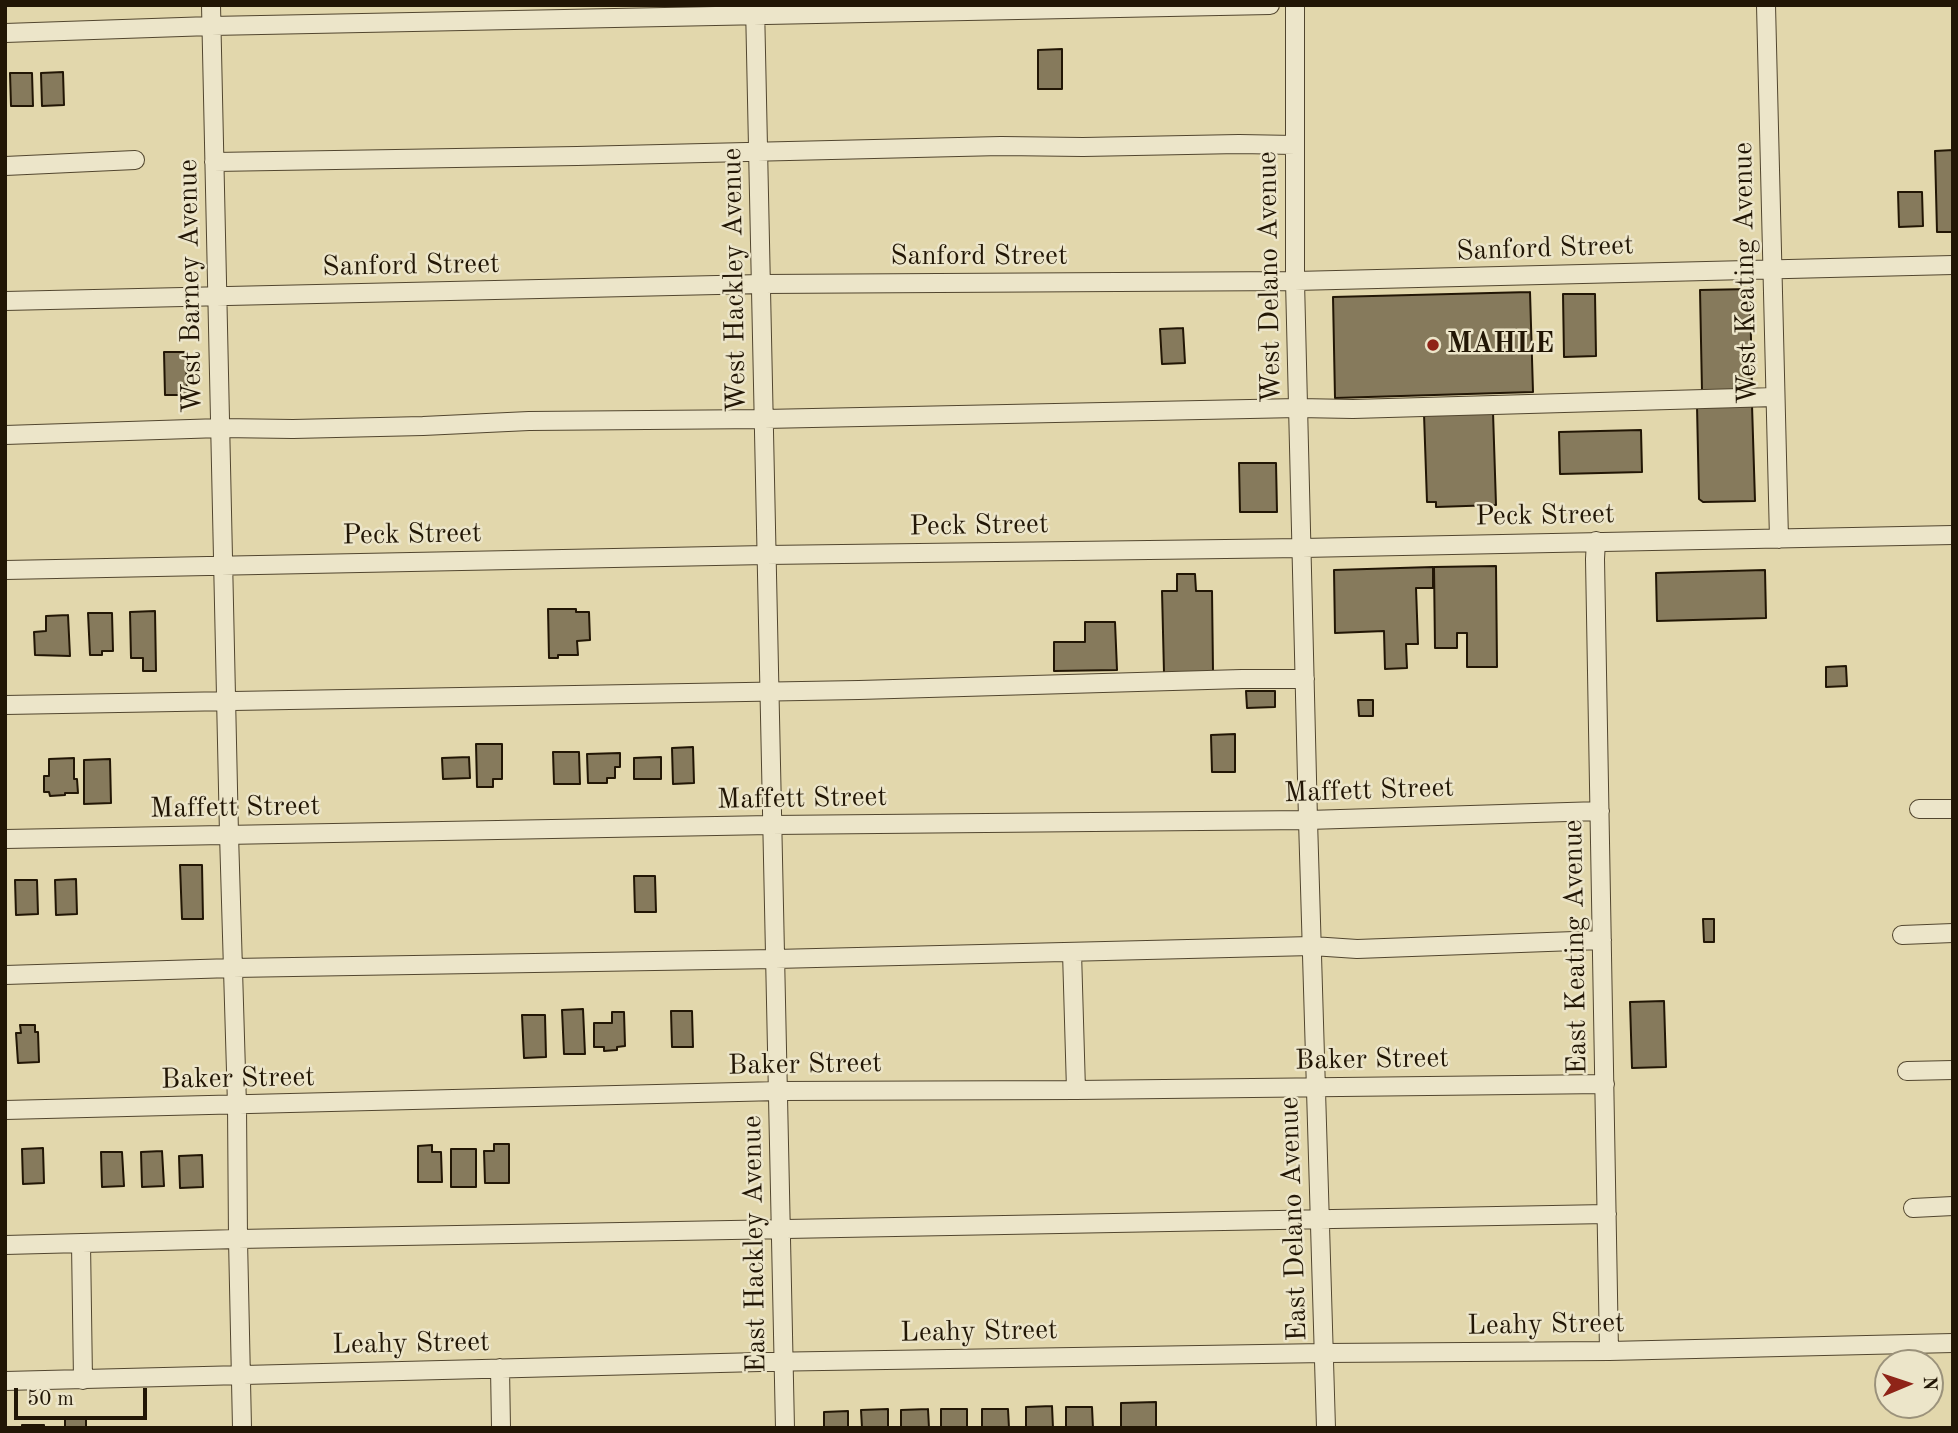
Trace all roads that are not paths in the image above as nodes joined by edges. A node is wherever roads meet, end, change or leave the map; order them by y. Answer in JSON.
{"nodes":[{"id":1,"x":211,"y":5,"type":"edge"},
{"id":2,"x":1270,"y":5,"type":"edge"},
{"id":3,"x":1295,"y":5,"type":"edge"},
{"id":4,"x":1766,"y":5,"type":"edge"},
{"id":5,"x":755,"y":10,"type":"edge"},
{"id":6,"x":211,"y":26,"type":"junction"},
{"id":7,"x":5,"y":33,"type":"edge"},
{"id":8,"x":1295,"y":145,"type":"junction"},
{"id":9,"x":759,"y":151,"type":"junction"},
{"id":10,"x":135,"y":160,"type":"dead end"},
{"id":11,"x":215,"y":162,"type":"junction"},
{"id":12,"x":5,"y":166,"type":"edge"},
{"id":13,"x":1953,"y":265,"type":"edge"},
{"id":14,"x":1772,"y":269,"type":"junction"},
{"id":15,"x":1295,"y":281,"type":"junction"},
{"id":16,"x":762,"y":284,"type":"junction"},
{"id":17,"x":218,"y":297,"type":"junction"},
{"id":18,"x":5,"y":301,"type":"edge"},
{"id":19,"x":1775,"y":397,"type":"junction"},
{"id":20,"x":1298,"y":408,"type":"junction"},
{"id":21,"x":764,"y":419,"type":"junction"},
{"id":22,"x":221,"y":428,"type":"junction"},
{"id":23,"x":5,"y":435,"type":"edge"},
{"id":24,"x":1953,"y":535,"type":"edge"},
{"id":25,"x":1779,"y":539,"type":"junction"},
{"id":26,"x":1596,"y":541,"type":"junction"},
{"id":27,"x":1302,"y":548,"type":"junction"},
{"id":28,"x":766,"y":555,"type":"junction"},
{"id":29,"x":225,"y":565,"type":"junction"},
{"id":30,"x":5,"y":570,"type":"edge"},
{"id":31,"x":1305,"y":678,"type":"junction"},
{"id":32,"x":769,"y":691,"type":"junction"},
{"id":33,"x":227,"y":700,"type":"junction"},
{"id":34,"x":5,"y":705,"type":"edge"},
{"id":35,"x":1919,"y":809,"type":"dead end"},
{"id":36,"x":1953,"y":809,"type":"edge"},
{"id":37,"x":1600,"y":811,"type":"junction"},
{"id":38,"x":1308,"y":820,"type":"junction"},
{"id":39,"x":771,"y":825,"type":"junction"},
{"id":40,"x":229,"y":834,"type":"junction"},
{"id":41,"x":5,"y":839,"type":"edge"},
{"id":42,"x":1953,"y":933,"type":"edge"},
{"id":43,"x":1902,"y":935,"type":"dead end"},
{"id":44,"x":1602,"y":940,"type":"junction"},
{"id":45,"x":1312,"y":946,"type":"junction"},
{"id":46,"x":1072,"y":953,"type":"junction"},
{"id":47,"x":775,"y":959,"type":"junction"},
{"id":48,"x":233,"y":968,"type":"junction"},
{"id":49,"x":5,"y":975,"type":"edge"},
{"id":50,"x":1953,"y":1070,"type":"edge"},
{"id":51,"x":1907,"y":1071,"type":"dead end"},
{"id":52,"x":1605,"y":1084,"type":"junction"},
{"id":53,"x":1317,"y":1087,"type":"junction"},
{"id":54,"x":1076,"y":1090,"type":"junction"},
{"id":55,"x":779,"y":1091,"type":"junction"},
{"id":56,"x":237,"y":1105,"type":"junction"},
{"id":57,"x":5,"y":1110,"type":"edge"},
{"id":58,"x":1953,"y":1206,"type":"edge"},
{"id":59,"x":1913,"y":1208,"type":"dead end"},
{"id":60,"x":1607,"y":1214,"type":"junction"},
{"id":61,"x":1321,"y":1220,"type":"junction"},
{"id":62,"x":781,"y":1229,"type":"junction"},
{"id":63,"x":238,"y":1239,"type":"junction"},
{"id":64,"x":81,"y":1243,"type":"junction"},
{"id":65,"x":5,"y":1245,"type":"edge"},
{"id":66,"x":1953,"y":1343,"type":"edge"},
{"id":67,"x":1609,"y":1351,"type":"junction"},
{"id":68,"x":1325,"y":1353,"type":"junction"},
{"id":69,"x":784,"y":1361,"type":"junction"},
{"id":70,"x":500,"y":1368,"type":"junction"},
{"id":71,"x":241,"y":1375,"type":"junction"},
{"id":72,"x":83,"y":1380,"type":"junction"},
{"id":73,"x":5,"y":1381,"type":"edge"},
{"id":74,"x":242,"y":1428,"type":"edge"},
{"id":75,"x":501,"y":1428,"type":"edge"},
{"id":76,"x":785,"y":1428,"type":"edge"},
{"id":77,"x":1326,"y":1428,"type":"edge"}],
"edges":[{"from":1,"to":6,"type":"street","name":"West Barney Avenue"},
{"from":2,"to":5,"type":"street"},
{"from":3,"to":8,"type":"street","name":"West Delano Avenue"},
{"from":4,"to":14,"type":"street","name":"West Keating Avenue"},
{"from":5,"to":6,"type":"street"},
{"from":5,"to":9,"type":"street","name":"West Hackley Avenue"},
{"from":6,"to":7,"type":"street"},
{"from":6,"to":11,"type":"street","name":"West Barney Avenue"},
{"from":8,"to":9,"type":"street"},
{"from":8,"to":15,"type":"street","name":"West Delano Avenue"},
{"from":9,"to":11,"type":"street"},
{"from":9,"to":16,"type":"street","name":"West Hackley Avenue"},
{"from":10,"to":12,"type":"street"},
{"from":11,"to":17,"type":"street","name":"West Barney Avenue"},
{"from":13,"to":14,"type":"street","name":"Sanford Street"},
{"from":14,"to":15,"type":"street","name":"Sanford Street"},
{"from":14,"to":19,"type":"street","name":"West Keating Avenue"},
{"from":15,"to":16,"type":"street","name":"Sanford Street"},
{"from":15,"to":20,"type":"street","name":"West Delano Avenue"},
{"from":16,"to":17,"type":"street","name":"Sanford Street"},
{"from":16,"to":21,"type":"street","name":"West Hackley Avenue"},
{"from":17,"to":18,"type":"street","name":"Sanford Street"},
{"from":17,"to":22,"type":"street","name":"West Barney Avenue"},
{"from":19,"to":20,"type":"street"},
{"from":19,"to":25,"type":"street","name":"West Keating Avenue"},
{"from":20,"to":21,"type":"street"},
{"from":20,"to":27,"type":"street","name":"West Delano Avenue"},
{"from":21,"to":22,"type":"street"},
{"from":21,"to":28,"type":"street","name":"West Hackley Avenue"},
{"from":22,"to":23,"type":"street"},
{"from":22,"to":29,"type":"street","name":"West Barney Avenue"},
{"from":24,"to":25,"type":"street","name":"Peck Street"},
{"from":25,"to":26,"type":"street","name":"Peck Street"},
{"from":26,"to":27,"type":"street","name":"Peck Street"},
{"from":26,"to":37,"type":"street","name":"East Keating Avenue"},
{"from":27,"to":28,"type":"street","name":"Peck Street"},
{"from":27,"to":31,"type":"street","name":"East Delano Avenue"},
{"from":28,"to":29,"type":"street","name":"Peck Street"},
{"from":28,"to":32,"type":"street","name":"East Hackley Avenue"},
{"from":29,"to":30,"type":"street","name":"Peck Street"},
{"from":29,"to":33,"type":"street","name":"West Barney Avenue"},
{"from":31,"to":32,"type":"street"},
{"from":31,"to":38,"type":"street","name":"East Delano Avenue"},
{"from":32,"to":33,"type":"street"},
{"from":32,"to":39,"type":"street","name":"East Hackley Avenue"},
{"from":33,"to":34,"type":"street"},
{"from":33,"to":40,"type":"street","name":"West Barney Avenue"},
{"from":35,"to":36,"type":"street"},
{"from":37,"to":38,"type":"street","name":"Maffett Street"},
{"from":37,"to":44,"type":"street","name":"East Keating Avenue"},
{"from":38,"to":39,"type":"street","name":"Maffett Street"},
{"from":38,"to":45,"type":"street","name":"East Delano Avenue"},
{"from":39,"to":40,"type":"street","name":"Maffett Street"},
{"from":39,"to":47,"type":"street","name":"East Hackley Avenue"},
{"from":40,"to":41,"type":"street","name":"Maffett Street"},
{"from":40,"to":48,"type":"street","name":"West Barney Avenue"},
{"from":42,"to":43,"type":"street"},
{"from":44,"to":45,"type":"street"},
{"from":44,"to":52,"type":"street","name":"East Keating Avenue"},
{"from":45,"to":46,"type":"street"},
{"from":45,"to":53,"type":"street","name":"East Delano Avenue"},
{"from":46,"to":47,"type":"street"},
{"from":46,"to":54,"type":"street"},
{"from":47,"to":48,"type":"street"},
{"from":47,"to":55,"type":"street","name":"East Hackley Avenue"},
{"from":48,"to":49,"type":"street"},
{"from":48,"to":56,"type":"street","name":"West Barney Avenue"},
{"from":50,"to":51,"type":"street"},
{"from":52,"to":53,"type":"street","name":"Baker Street"},
{"from":52,"to":60,"type":"street","name":"East Keating Avenue"},
{"from":53,"to":54,"type":"street","name":"Baker Street"},
{"from":53,"to":61,"type":"street","name":"East Delano Avenue"},
{"from":54,"to":55,"type":"street","name":"Baker Street"},
{"from":55,"to":56,"type":"street","name":"Baker Street"},
{"from":55,"to":62,"type":"street","name":"East Hackley Avenue"},
{"from":56,"to":57,"type":"street","name":"Baker Street"},
{"from":56,"to":63,"type":"street","name":"West Barney Avenue"},
{"from":58,"to":59,"type":"street"},
{"from":60,"to":61,"type":"street"},
{"from":60,"to":67,"type":"street","name":"East Keating Avenue"},
{"from":61,"to":62,"type":"street"},
{"from":61,"to":68,"type":"street","name":"East Delano Avenue"},
{"from":62,"to":63,"type":"street"},
{"from":62,"to":69,"type":"street","name":"East Hackley Avenue"},
{"from":63,"to":64,"type":"street"},
{"from":63,"to":71,"type":"street","name":"West Barney Avenue"},
{"from":64,"to":65,"type":"street"},
{"from":64,"to":72,"type":"street"},
{"from":66,"to":67,"type":"street","name":"Leahy Street"},
{"from":67,"to":68,"type":"street","name":"Leahy Street"},
{"from":68,"to":69,"type":"street","name":"Leahy Street"},
{"from":68,"to":77,"type":"street","name":"East Delano Avenue"},
{"from":69,"to":70,"type":"street","name":"Leahy Street"},
{"from":69,"to":76,"type":"street","name":"East Hackley Avenue"},
{"from":70,"to":71,"type":"street","name":"Leahy Street"},
{"from":70,"to":75,"type":"street"},
{"from":71,"to":72,"type":"street","name":"Leahy Street"},
{"from":71,"to":74,"type":"street","name":"West Barney Avenue"},
{"from":72,"to":73,"type":"street","name":"Leahy Street"}]}
